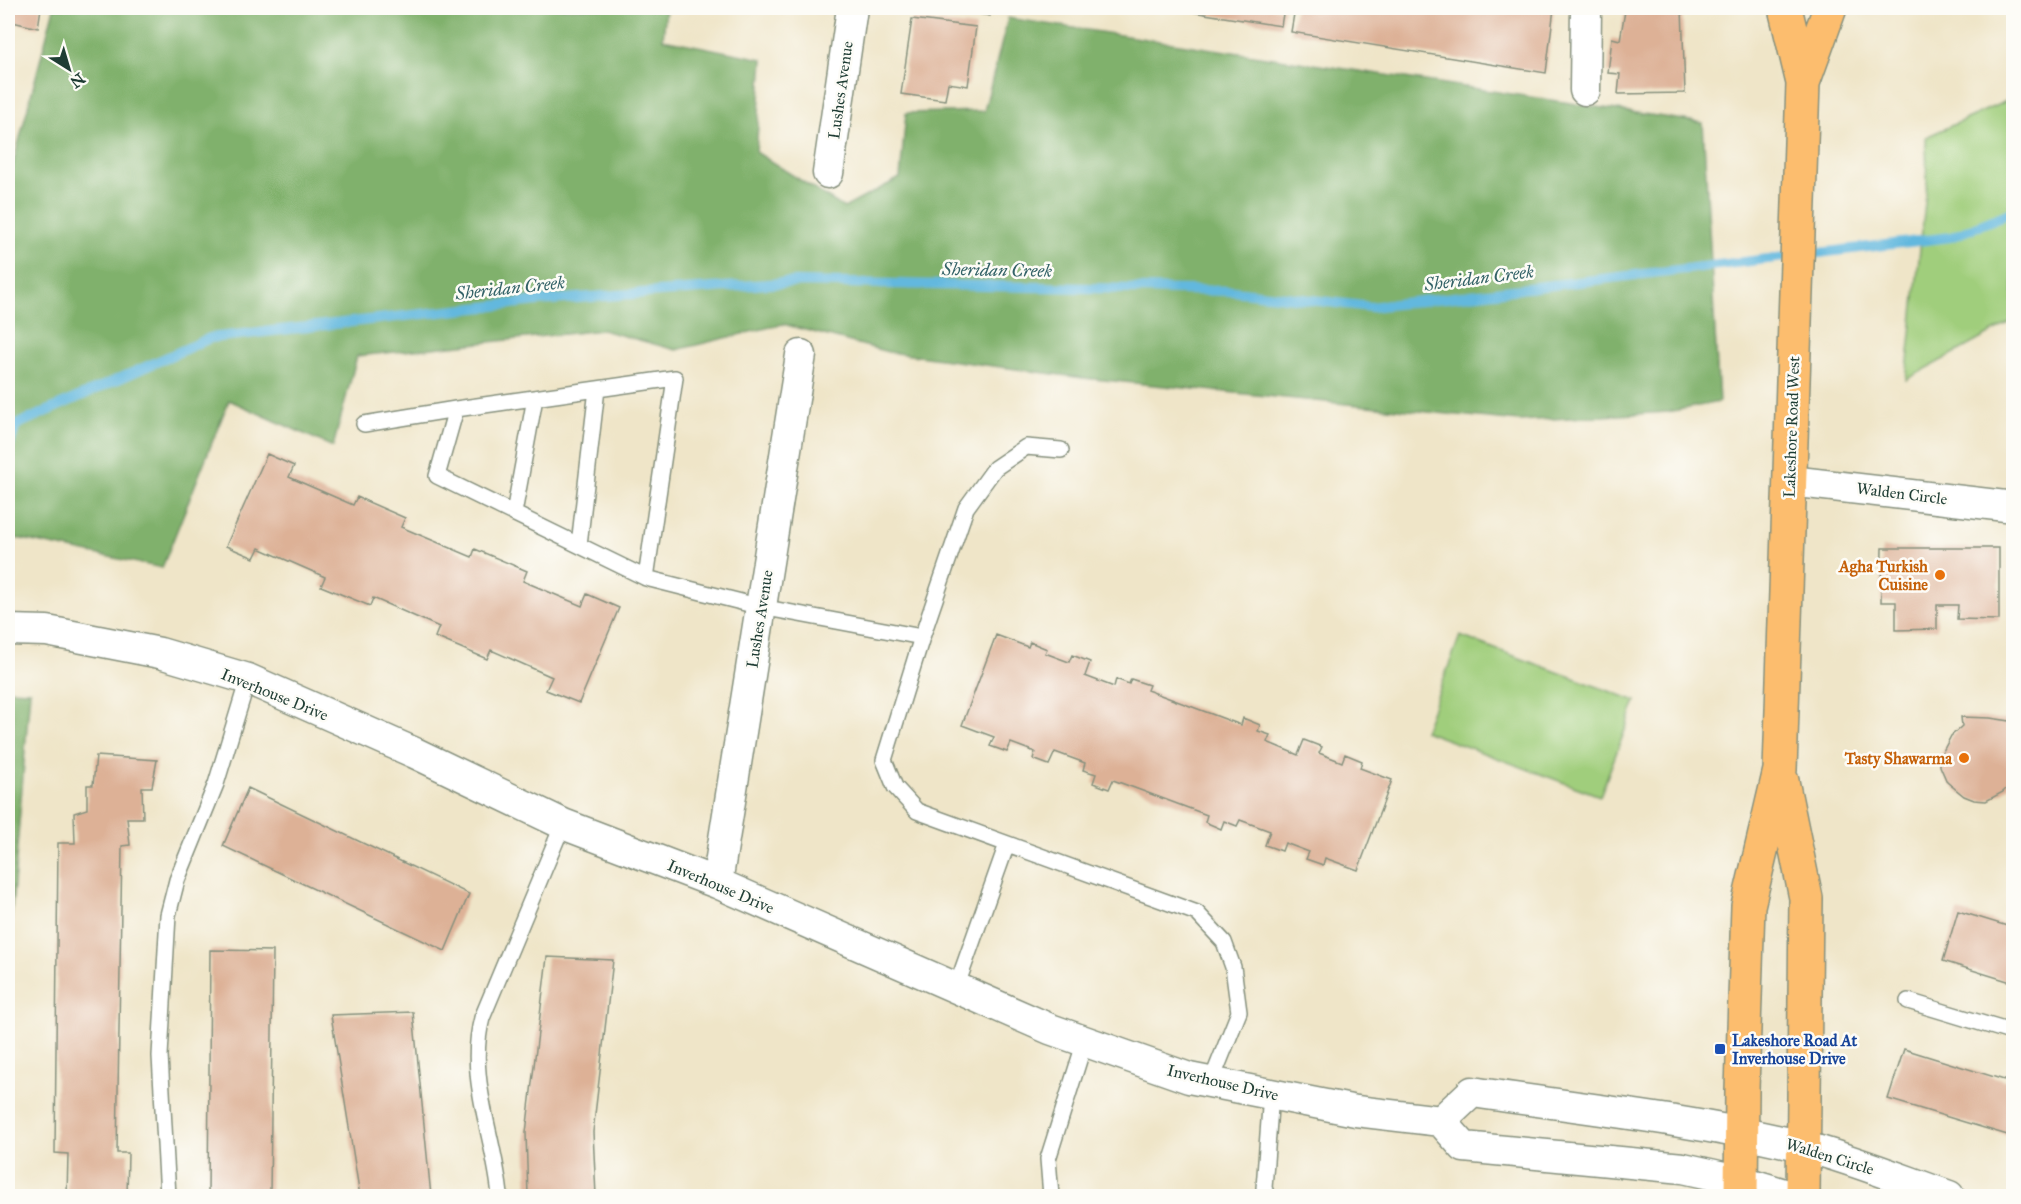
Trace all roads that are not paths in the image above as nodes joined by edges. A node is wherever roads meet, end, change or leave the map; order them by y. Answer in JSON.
{"nodes":[{"id":1,"x":852,"y":8,"type":"edge"},
{"id":2,"x":1586,"y":8,"type":"edge"},
{"id":3,"x":1785,"y":8,"type":"edge"},
{"id":4,"x":1830,"y":8,"type":"edge"},
{"id":5,"x":1803,"y":83,"type":"junction"},
{"id":6,"x":1585,"y":90,"type":"dead end"},
{"id":7,"x":828,"y":172,"type":"dead end"},
{"id":8,"x":801,"y":355,"type":"dead end"},
{"id":9,"x":597,"y":389,"type":"junction"},
{"id":10,"x":535,"y":398,"type":"junction"},
{"id":11,"x":456,"y":409,"type":"junction"},
{"id":12,"x":364,"y":424,"type":"dead end"},
{"id":13,"x":1061,"y":450,"type":"dead end"},
{"id":14,"x":1790,"y":481,"type":"junction"},
{"id":15,"x":2013,"y":507,"type":"edge"},
{"id":16,"x":514,"y":513,"type":"junction"},
{"id":17,"x":579,"y":545,"type":"junction"},
{"id":18,"x":646,"y":578,"type":"junction"},
{"id":19,"x":761,"y":607,"type":"junction"},
{"id":20,"x":11,"y":630,"type":"edge"},
{"id":21,"x":922,"y":637,"type":"junction"},
{"id":22,"x":248,"y":679,"type":"junction"},
{"id":23,"x":1780,"y":770,"type":"junction"},
{"id":24,"x":563,"y":824,"type":"junction"},
{"id":25,"x":1007,"y":844,"type":"junction"},
{"id":26,"x":717,"y":883,"type":"junction"},
{"id":27,"x":956,"y":988,"type":"junction"},
{"id":28,"x":1908,"y":1001,"type":"dead end"},
{"id":29,"x":2013,"y":1033,"type":"edge"},
{"id":30,"x":1085,"y":1041,"type":"junction"},
{"id":31,"x":1211,"y":1082,"type":"junction"},
{"id":32,"x":1271,"y":1094,"type":"junction"},
{"id":33,"x":1441,"y":1121,"type":"junction"},
{"id":34,"x":1742,"y":1133,"type":"junction"},
{"id":35,"x":1804,"y":1147,"type":"junction"},
{"id":36,"x":1742,"y":1189,"type":"edge"},
{"id":37,"x":168,"y":1197,"type":"edge"},
{"id":38,"x":500,"y":1197,"type":"edge"},
{"id":39,"x":1051,"y":1197,"type":"edge"},
{"id":40,"x":1267,"y":1197,"type":"edge"},
{"id":41,"x":1791,"y":1197,"type":"edge"},
{"id":42,"x":1803,"y":1197,"type":"edge"},
{"id":43,"x":1949,"y":1197,"type":"edge"}],
"edges":[{"from":1,"to":7,"type":"street","name":"Lushes Avenue"},
{"from":2,"to":6,"type":"street"},
{"from":3,"to":5,"type":"main road","name":"Lakeshore Road West"},
{"from":4,"to":5,"type":"main road","name":"Lakeshore Road West"},
{"from":5,"to":14,"type":"main road","name":"Lakeshore Road West"},
{"from":8,"to":19,"type":"street","name":"Lushes Avenue"},
{"from":9,"to":10,"type":"lane"},
{"from":9,"to":17,"type":"lane"},
{"from":9,"to":18,"type":"lane"},
{"from":10,"to":11,"type":"lane"},
{"from":10,"to":16,"type":"lane"},
{"from":11,"to":12,"type":"lane"},
{"from":11,"to":16,"type":"lane"},
{"from":13,"to":21,"type":"lane"},
{"from":14,"to":15,"type":"street","name":"Walden Circle"},
{"from":14,"to":23,"type":"main road","name":"Lakeshore Road West"},
{"from":16,"to":17,"type":"lane"},
{"from":17,"to":18,"type":"lane"},
{"from":18,"to":19,"type":"lane"},
{"from":19,"to":21,"type":"lane"},
{"from":19,"to":26,"type":"street","name":"Lushes Avenue"},
{"from":20,"to":22,"type":"street","name":"Inverhouse Drive"},
{"from":21,"to":25,"type":"lane"},
{"from":22,"to":24,"type":"street","name":"Inverhouse Drive"},
{"from":22,"to":37,"type":"lane"},
{"from":23,"to":34,"type":"main road","name":"Lakeshore Road West"},
{"from":23,"to":35,"type":"main road","name":"Lakeshore Road West"},
{"from":24,"to":26,"type":"street","name":"Inverhouse Drive"},
{"from":24,"to":38,"type":"lane"},
{"from":25,"to":27,"type":"lane"},
{"from":25,"to":31,"type":"lane"},
{"from":26,"to":27,"type":"street","name":"Inverhouse Drive"},
{"from":27,"to":30,"type":"street","name":"Inverhouse Drive"},
{"from":28,"to":29,"type":"lane"},
{"from":30,"to":31,"type":"street","name":"Inverhouse Drive"},
{"from":30,"to":39,"type":"lane"},
{"from":31,"to":32,"type":"street","name":"Inverhouse Drive"},
{"from":32,"to":33,"type":"street","name":"Inverhouse Drive"},
{"from":32,"to":40,"type":"lane"},
{"from":33,"to":34,"type":"street"},
{"from":33,"to":36,"type":"street"},
{"from":34,"to":35,"type":"street","name":"Walden Circle"},
{"from":34,"to":36,"type":"main road","name":"Lakeshore Road West"},
{"from":35,"to":42,"type":"main road","name":"Lakeshore Road West"},
{"from":35,"to":43,"type":"street","name":"Walden Circle"},
{"from":36,"to":41,"type":"street"}]}
